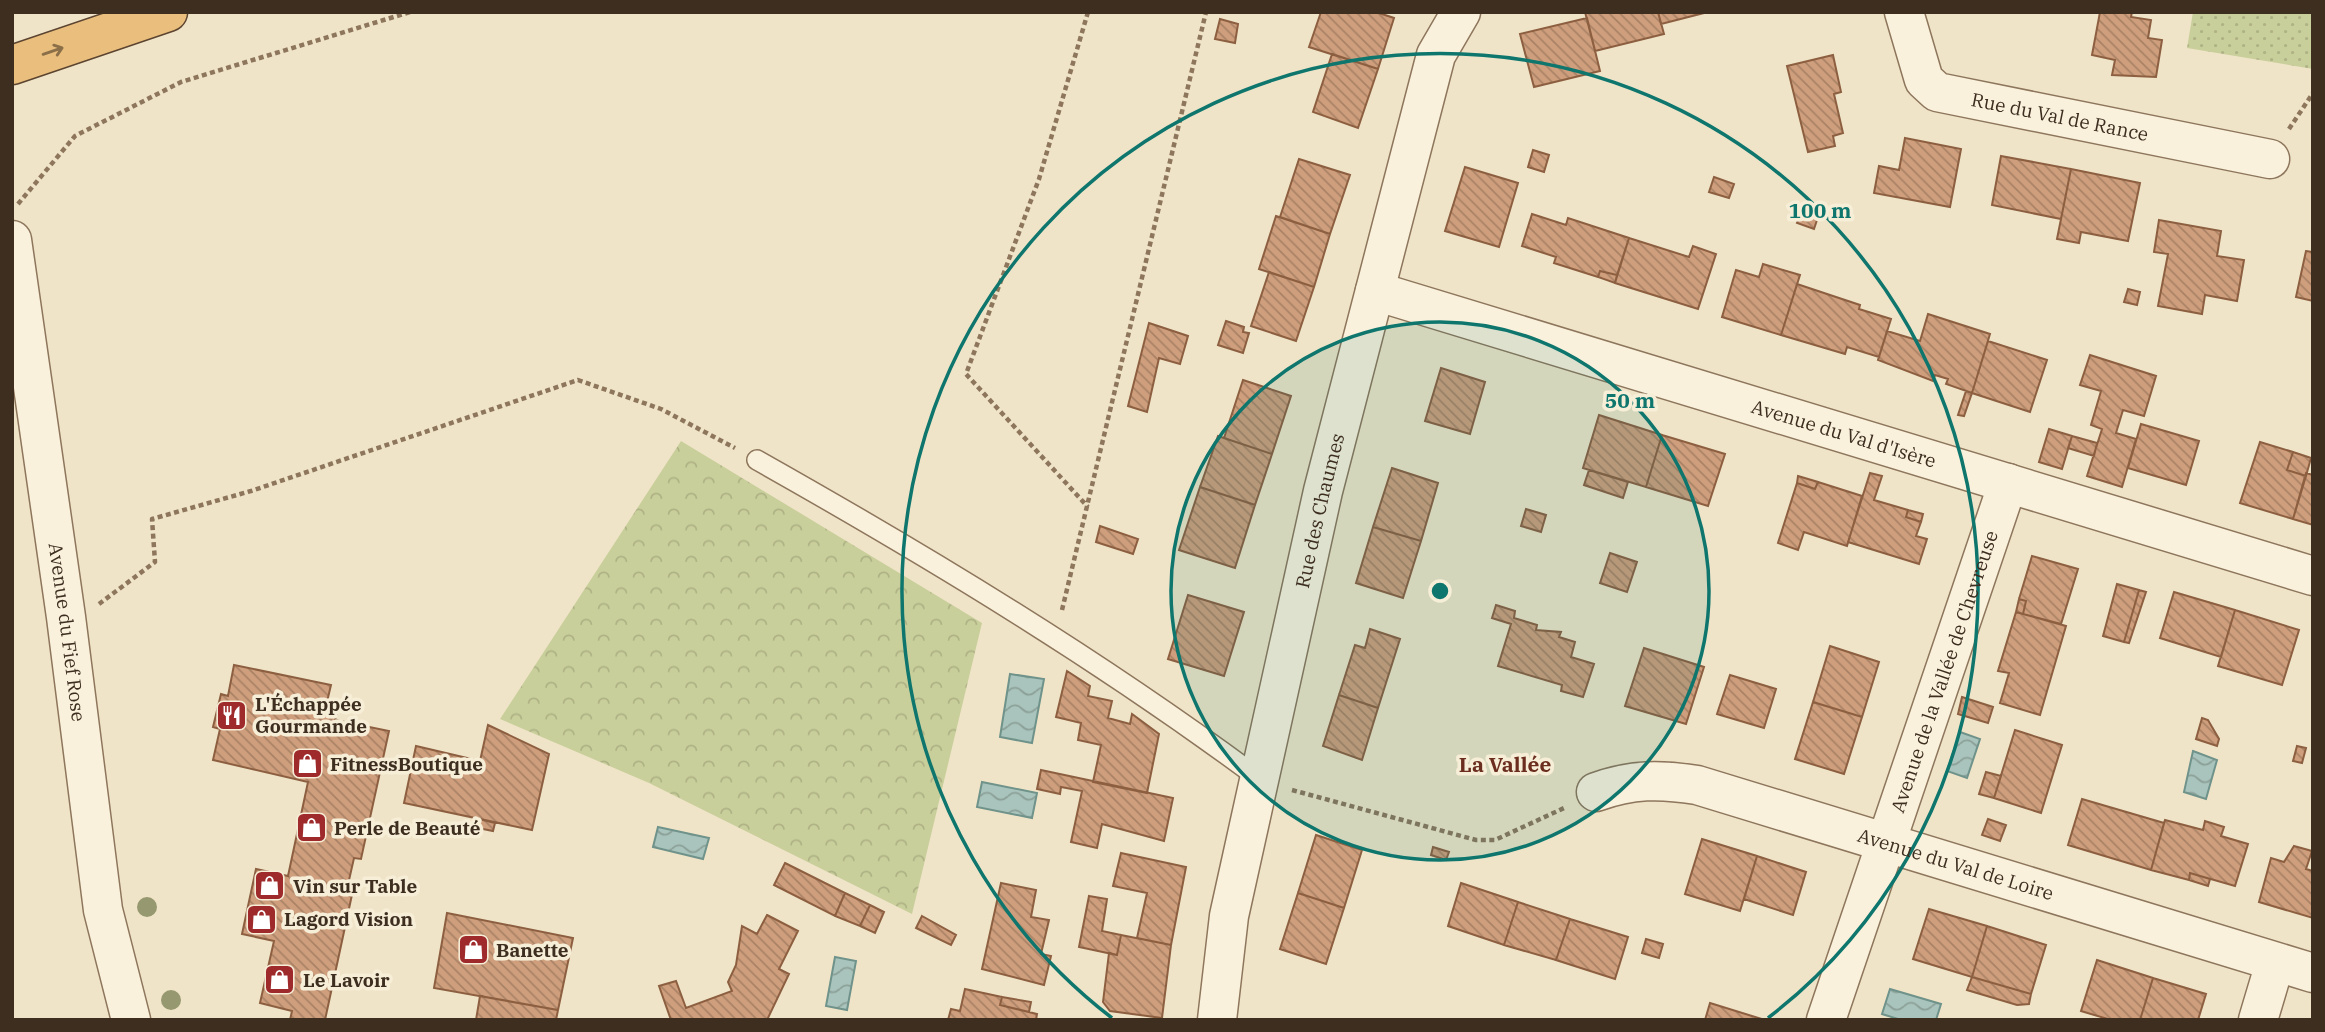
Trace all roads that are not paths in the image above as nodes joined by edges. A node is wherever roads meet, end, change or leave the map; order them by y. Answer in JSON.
{"nodes":[{"id":1,"x":168,"y":12,"type":"edge"},
{"id":2,"x":1461,"y":12,"type":"edge"},
{"id":3,"x":1904,"y":12,"type":"edge"},
{"id":4,"x":12,"y":65,"type":"edge"},
{"id":5,"x":2270,"y":159,"type":"dead end"},
{"id":6,"x":12,"y":240,"type":"edge"},
{"id":7,"x":1375,"y":291,"type":"junction"},
{"id":8,"x":757,"y":460,"type":"road end"},
{"id":9,"x":2008,"y":483,"type":"junction"},
{"id":10,"x":2313,"y":576,"type":"edge"},
{"id":11,"x":1262,"y":780,"type":"junction"},
{"id":12,"x":1596,"y":792,"type":"road end"},
{"id":13,"x":1885,"y":843,"type":"junction"},
{"id":14,"x":2275,"y":963,"type":"junction"},
{"id":15,"x":2313,"y":973,"type":"edge"},
{"id":16,"x":131,"y":1020,"type":"edge"},
{"id":17,"x":1217,"y":1020,"type":"edge"},
{"id":18,"x":1826,"y":1020,"type":"edge"},
{"id":19,"x":2258,"y":1020,"type":"edge"}],
"edges":[{"from":4,"to":1,"type":"highway","one_way":true},
{"from":2,"to":7,"type":"street","name":"Rue des Chaumes"},
{"from":3,"to":5,"type":"street","name":"Rue du Val de Rance"},
{"from":6,"to":16,"type":"street","name":"Avenue du Fief Rose"},
{"from":7,"to":9,"type":"street","name":"Avenue du Val d'Isère"},
{"from":7,"to":11,"type":"street","name":"Rue des Chaumes"},
{"from":8,"to":11,"type":"lane"},
{"from":9,"to":10,"type":"street","name":"Avenue du Val d'Isère"},
{"from":9,"to":13,"type":"street","name":"Avenue de la Vallée de Chevreuse"},
{"from":11,"to":17,"type":"street","name":"Rue des Chaumes"},
{"from":12,"to":13,"type":"street","name":"Avenue du Val de Loire"},
{"from":13,"to":14,"type":"street","name":"Avenue du Val de Loire"},
{"from":13,"to":18,"type":"street","name":"Avenue de la Vallée de Chevreuse"},
{"from":14,"to":15,"type":"street","name":"Avenue du Val de Loire"},
{"from":14,"to":19,"type":"street"}]}
